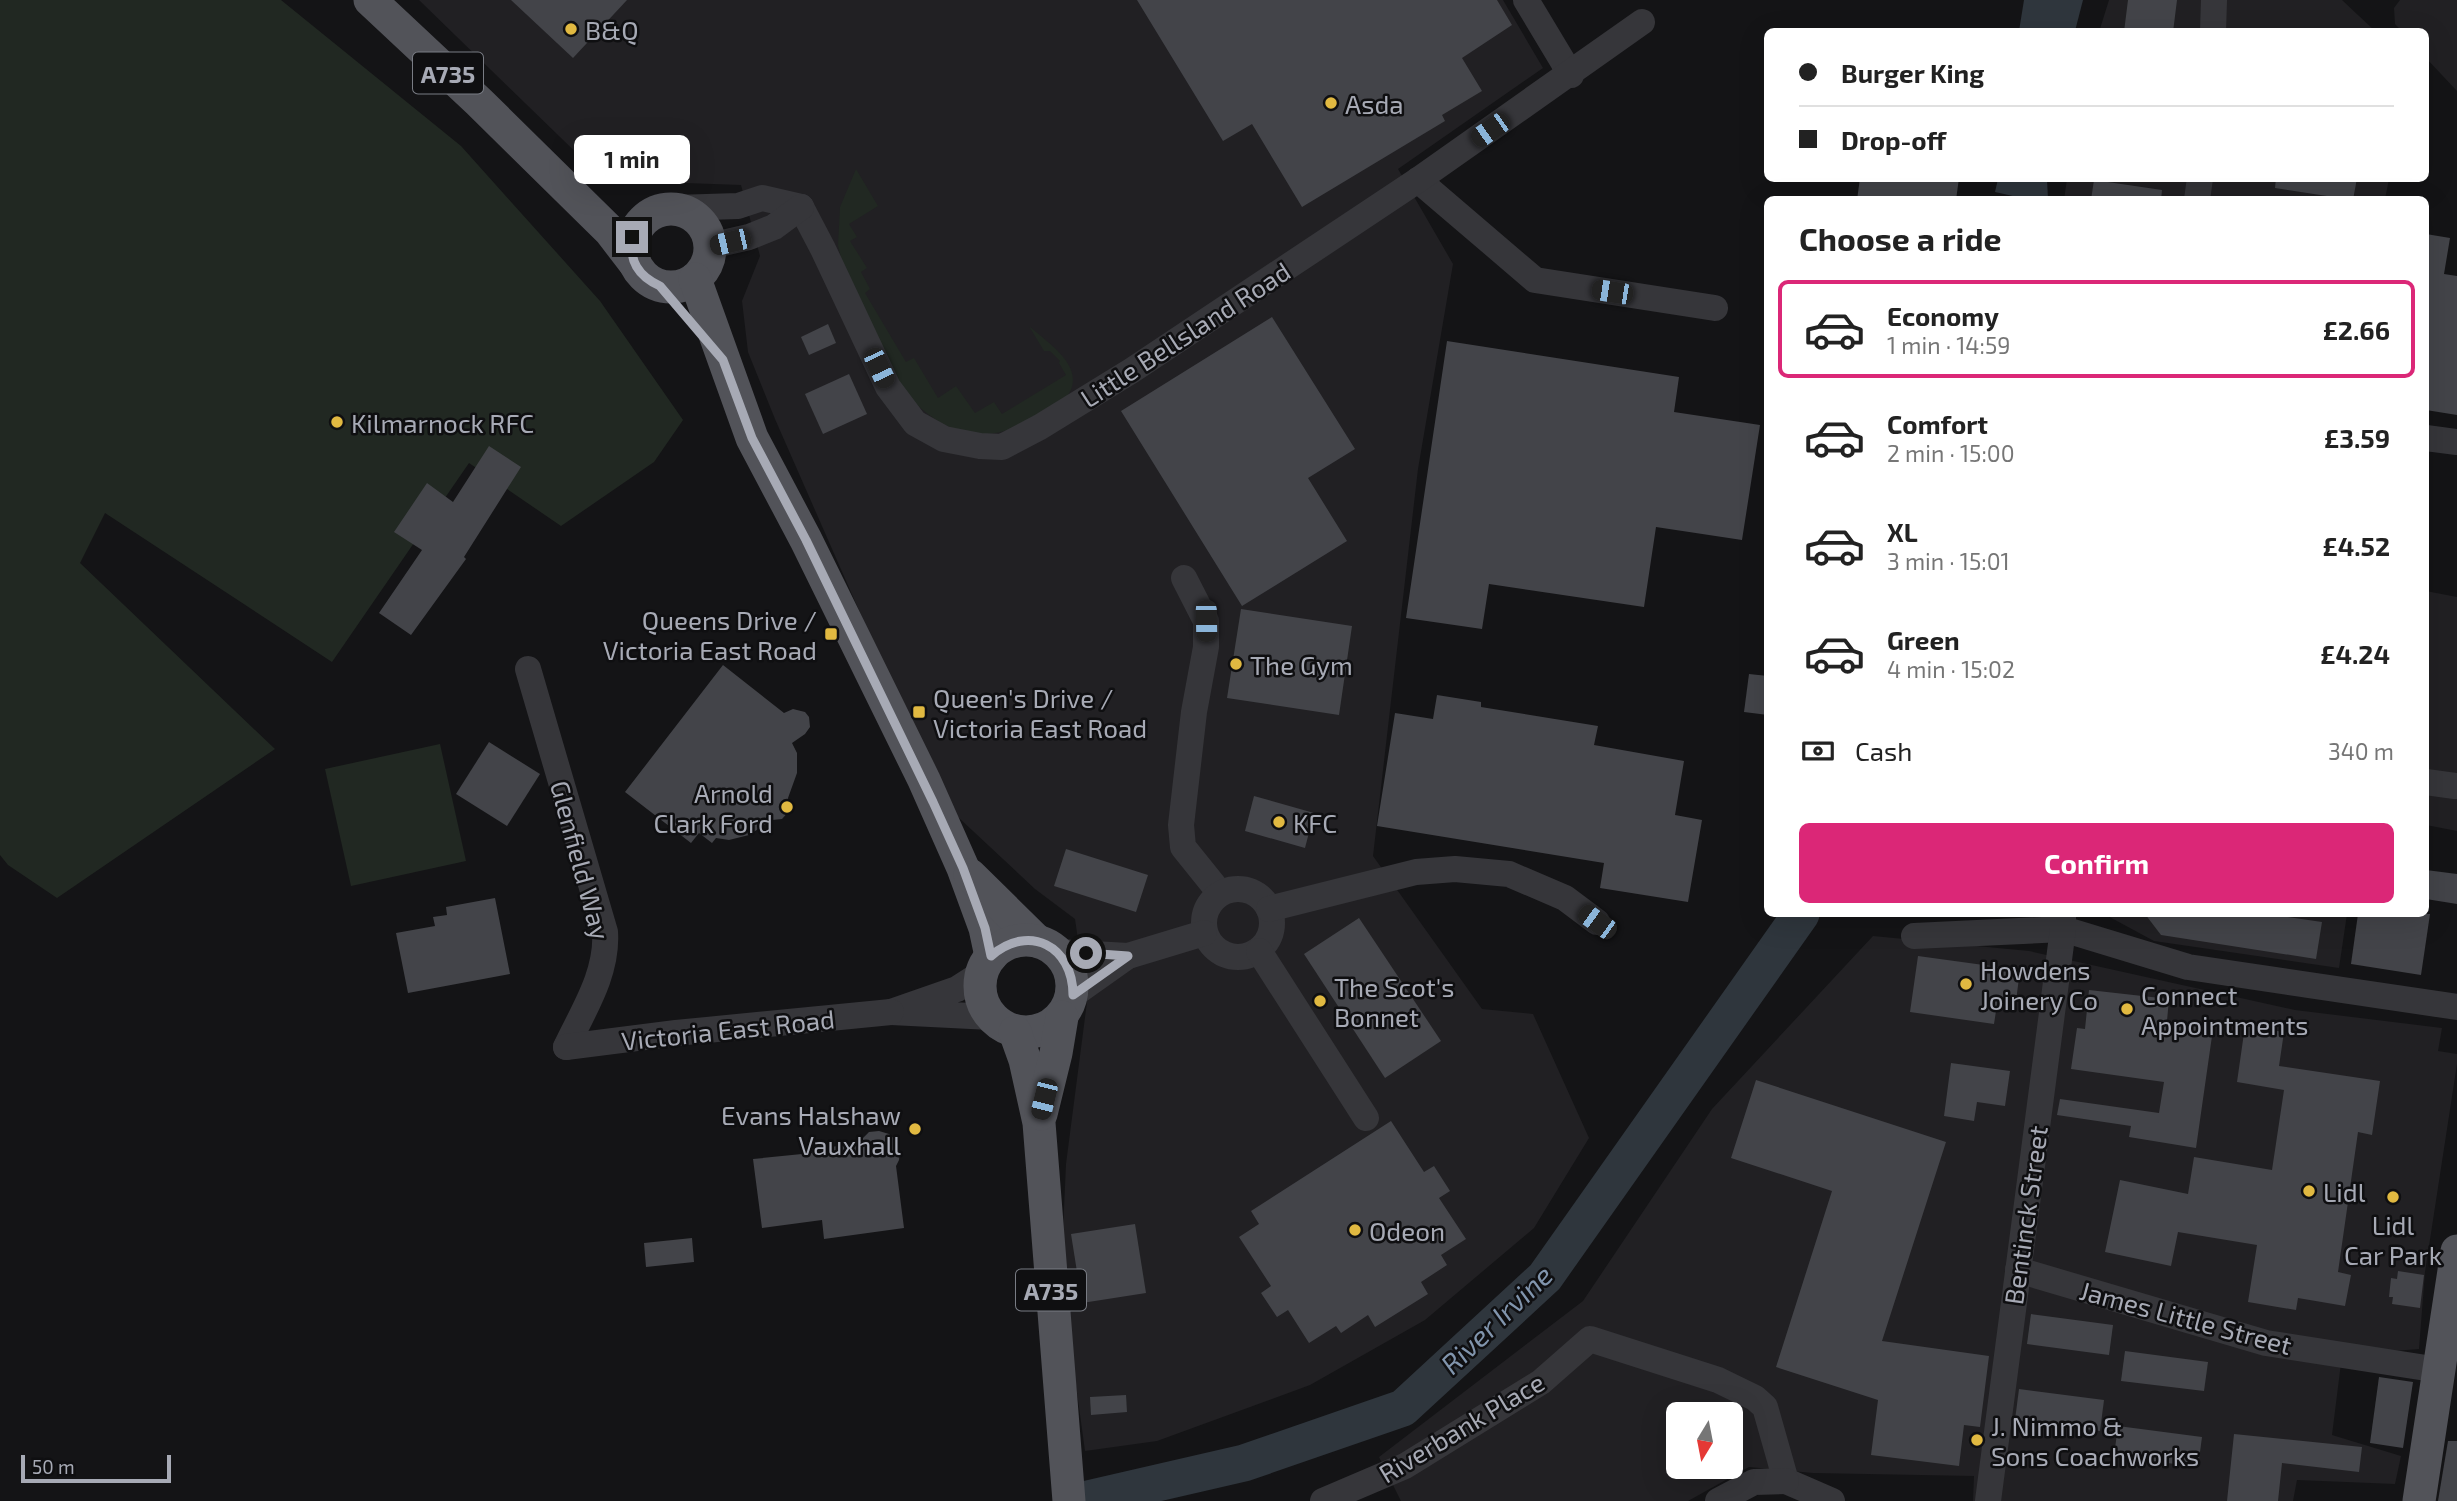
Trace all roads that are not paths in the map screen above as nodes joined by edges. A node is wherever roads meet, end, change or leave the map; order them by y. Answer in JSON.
{"nodes":[{"id":1,"x":370,"y":0,"type":"edge"},
{"id":2,"x":1526,"y":0,"type":"edge"},
{"id":3,"x":2214,"y":0,"type":"edge"},
{"id":4,"x":1642,"y":22,"type":"dead end"},
{"id":5,"x":2213,"y":28,"type":"edge"},
{"id":6,"x":1571,"y":75,"type":"junction"},
{"id":7,"x":1418,"y":180,"type":"junction"},
{"id":8,"x":560,"y":183,"type":"junction"},
{"id":9,"x":801,"y":207,"type":"junction"},
{"id":10,"x":665,"y":210,"type":"junction"},
{"id":11,"x":710,"y":246,"type":"junction"},
{"id":12,"x":633,"y":261,"type":"junction"},
{"id":13,"x":695,"y":279,"type":"junction"},
{"id":14,"x":660,"y":286,"type":"junction"},
{"id":15,"x":1715,"y":308,"type":"dead end"},
{"id":16,"x":723,"y":360,"type":"junction"},
{"id":17,"x":2429,"y":438,"type":"edge"},
{"id":18,"x":2457,"y":442,"type":"edge"},
{"id":19,"x":1184,"y":578,"type":"dead end"},
{"id":20,"x":528,"y":669,"type":"dead end"},
{"id":21,"x":2429,"y":782,"type":"edge"},
{"id":22,"x":2455,"y":786,"type":"dead end"},
{"id":23,"x":963,"y":868,"type":"junction"},
{"id":24,"x":1220,"y":893,"type":"junction"},
{"id":25,"x":1269,"y":909,"type":"junction"},
{"id":26,"x":2063,"y":921,"type":"edge"},
{"id":27,"x":1597,"y":922,"type":"dead end"},
{"id":28,"x":1205,"y":933,"type":"junction"},
{"id":29,"x":1914,"y":936,"type":"dead end"},
{"id":30,"x":1048,"y":947,"type":"junction"},
{"id":31,"x":1259,"y":951,"type":"junction"},
{"id":32,"x":1128,"y":956,"type":"junction"},
{"id":33,"x":986,"y":964,"type":"junction"},
{"id":34,"x":1067,"y":1006,"type":"junction"},
{"id":35,"x":2457,"y":1007,"type":"edge"},
{"id":36,"x":891,"y":1012,"type":"junction"},
{"id":37,"x":1003,"y":1024,"type":"junction"},
{"id":38,"x":566,"y":1047,"type":"joint"},
{"id":39,"x":1366,"y":1118,"type":"dead end"},
{"id":40,"x":1039,"y":1123,"type":"junction"},
{"id":41,"x":2457,"y":1251,"type":"edge"},
{"id":42,"x":2018,"y":1270,"type":"junction"},
{"id":43,"x":2439,"y":1370,"type":"junction"},
{"id":44,"x":1786,"y":1481,"type":"junction"},
{"id":45,"x":1068,"y":1488,"type":"edge"},
{"id":46,"x":1323,"y":1501,"type":"edge"},
{"id":47,"x":1718,"y":1501,"type":"edge"},
{"id":48,"x":1832,"y":1501,"type":"edge"},
{"id":49,"x":1989,"y":1501,"type":"edge"},
{"id":50,"x":2419,"y":1501,"type":"edge"}],
"edges":[{"from":1,"to":8,"type":"main road","number":"A735"},
{"from":2,"to":6,"type":"street"},
{"from":3,"to":5,"type":"street"},
{"from":4,"to":6,"type":"street","name":"Little Bellsland Road"},
{"from":6,"to":7,"type":"street","name":"Little Bellsland Road"},
{"from":7,"to":9,"type":"street","name":"Little Bellsland Road"},
{"from":7,"to":15,"type":"street"},
{"from":8,"to":10,"type":"main road","number":"A735"},
{"from":8,"to":12,"type":"main road","number":"A735"},
{"from":9,"to":10,"type":"street"},
{"from":9,"to":11,"type":"street"},
{"from":10,"to":11,"type":"main road","number":"A735"},
{"from":10,"to":12,"type":"main road"},
{"from":11,"to":13,"type":"main road"},
{"from":12,"to":14,"type":"main road","number":"A735"},
{"from":13,"to":14,"type":"main road"},
{"from":13,"to":16,"type":"main road","number":"A735"},
{"from":14,"to":16,"type":"main road","number":"A735"},
{"from":16,"to":23,"type":"main road","number":"A735"},
{"from":17,"to":18,"type":"street"},
{"from":19,"to":24,"type":"street"},
{"from":20,"to":38,"type":"street","name":"Glenfield Way"},
{"from":21,"to":22,"type":"street"},
{"from":23,"to":30,"type":"main road","number":"A735"},
{"from":23,"to":33,"type":"main road","number":"A735"},
{"from":24,"to":25,"type":"street"},
{"from":24,"to":28,"type":"street"},
{"from":25,"to":27,"type":"street"},
{"from":25,"to":31,"type":"street"},
{"from":26,"to":29,"type":"street"},
{"from":26,"to":35,"type":"street"},
{"from":26,"to":42,"type":"street","name":"Bentinck Street"},
{"from":28,"to":31,"type":"street"},
{"from":28,"to":32,"type":"street"},
{"from":30,"to":32,"type":"street"},
{"from":30,"to":33,"type":"main road"},
{"from":30,"to":34,"type":"main road","number":"A735"},
{"from":31,"to":39,"type":"street"},
{"from":32,"to":34,"type":"street"},
{"from":33,"to":36,"type":"street","name":"Victoria East Road"},
{"from":33,"to":37,"type":"main road","number":"A735"},
{"from":34,"to":37,"type":"main road"},
{"from":34,"to":40,"type":"main road","number":"A735"},
{"from":36,"to":37,"type":"street","name":"Victoria East Road"},
{"from":36,"to":38,"type":"street","name":"Victoria East Road"},
{"from":37,"to":40,"type":"main road","number":"A735"},
{"from":40,"to":45,"type":"main road","number":"A735"},
{"from":41,"to":43,"type":"main road"},
{"from":42,"to":43,"type":"street","name":"James Little Street"},
{"from":42,"to":49,"type":"street","name":"Bentinck Street"},
{"from":43,"to":50,"type":"main road"},
{"from":44,"to":46,"type":"street","name":"Riverbank Place"},
{"from":44,"to":47,"type":"street"},
{"from":44,"to":48,"type":"street"}]}
